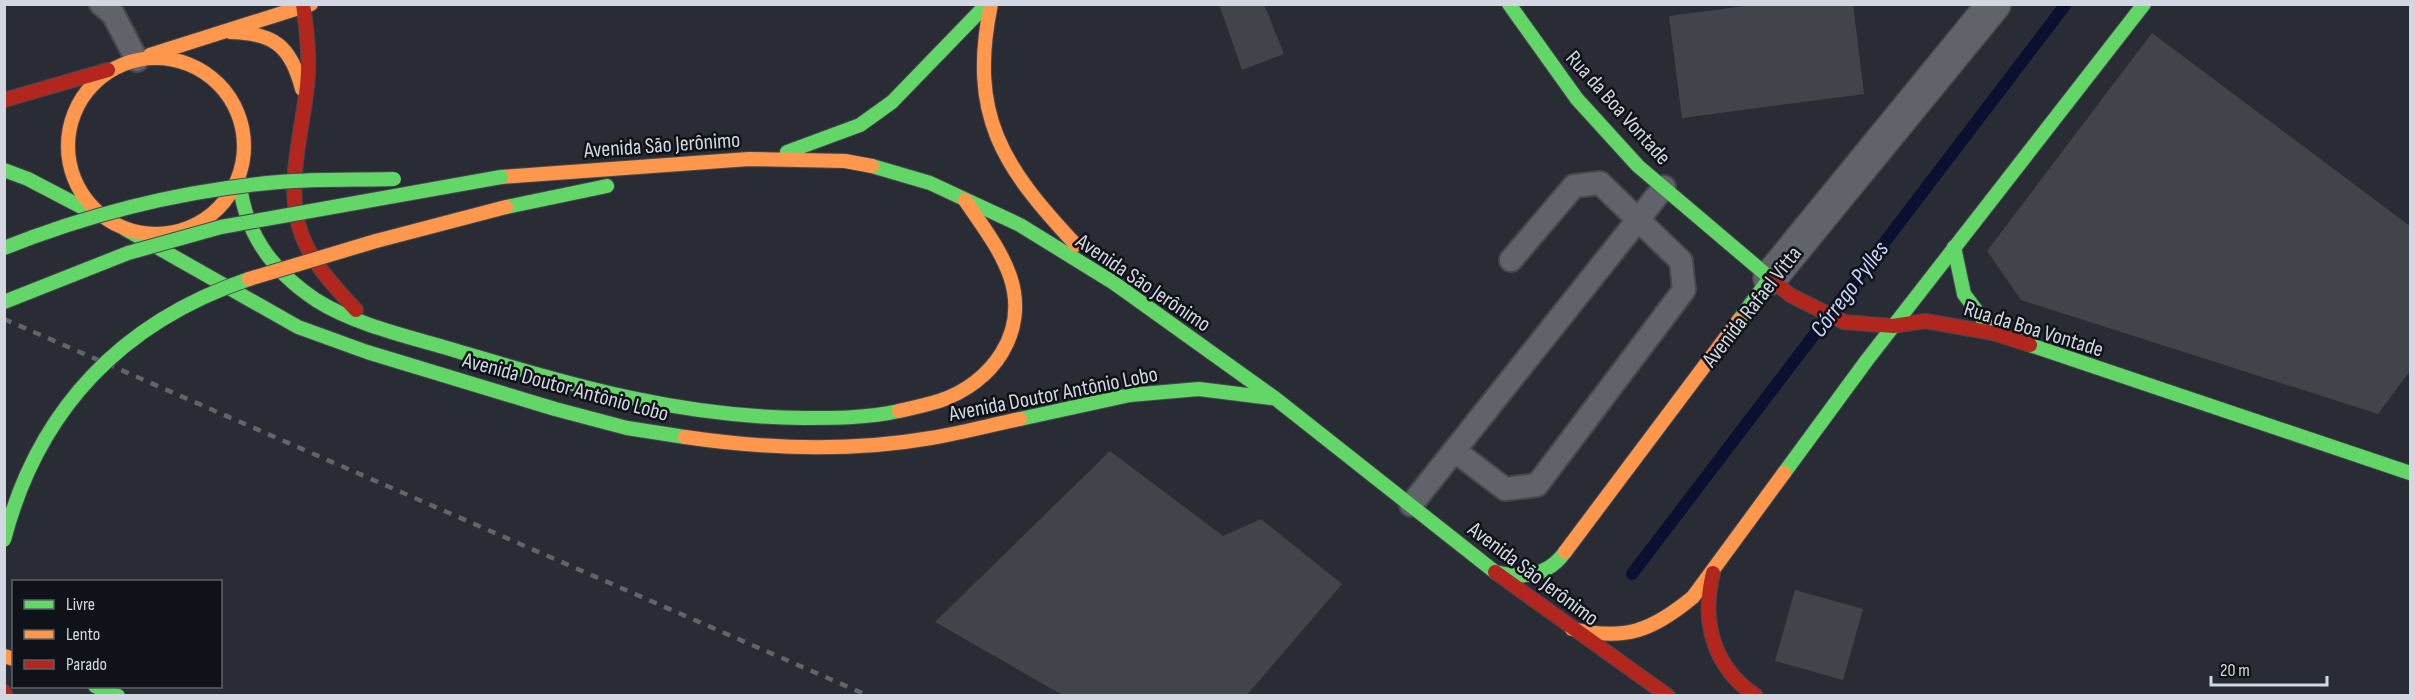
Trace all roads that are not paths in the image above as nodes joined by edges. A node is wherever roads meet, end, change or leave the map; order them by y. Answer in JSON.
{"nodes":[{"id":1,"x":101,"y":4,"type":"edge"},
{"id":2,"x":989,"y":4,"type":"edge"},
{"id":3,"x":1509,"y":4,"type":"edge"},
{"id":4,"x":1994,"y":4,"type":"edge"},
{"id":5,"x":2144,"y":4,"type":"edge"},
{"id":6,"x":306,"y":5,"type":"edge"},
{"id":7,"x":216,"y":33,"type":"junction"},
{"id":8,"x":137,"y":60,"type":"junction"},
{"id":9,"x":110,"y":69,"type":"junction"},
{"id":10,"x":304,"y":96,"type":"junction"},
{"id":11,"x":4,"y":100,"type":"edge"},
{"id":12,"x":749,"y":159,"type":"junction"},
{"id":13,"x":4,"y":170,"type":"edge"},
{"id":14,"x":501,"y":177,"type":"junction"},
{"id":15,"x":239,"y":178,"type":"junction"},
{"id":16,"x":1664,"y":188,"type":"junction"},
{"id":17,"x":964,"y":198,"type":"junction"},
{"id":18,"x":107,"y":220,"type":"junction"},
{"id":19,"x":1638,"y":220,"type":"junction"},
{"id":20,"x":124,"y":229,"type":"junction"},
{"id":21,"x":1954,"y":247,"type":"junction"},
{"id":22,"x":4,"y":248,"type":"edge"},
{"id":23,"x":1511,"y":260,"type":"dead end"},
{"id":24,"x":1114,"y":283,"type":"junction"},
{"id":25,"x":1780,"y":287,"type":"junction"},
{"id":26,"x":4,"y":302,"type":"edge"},
{"id":27,"x":1893,"y":326,"type":"junction"},
{"id":28,"x":375,"y":327,"type":"junction"},
{"id":29,"x":1993,"y":333,"type":"junction"},
{"id":30,"x":1276,"y":399,"type":"junction"},
{"id":31,"x":1455,"y":451,"type":"junction"},
{"id":32,"x":2410,"y":473,"type":"edge"},
{"id":33,"x":1411,"y":506,"type":"junction"},
{"id":34,"x":4,"y":540,"type":"edge"},
{"id":35,"x":1716,"y":566,"type":"junction"},
{"id":36,"x":1495,"y":572,"type":"junction"},
{"id":37,"x":1572,"y":629,"type":"junction"},
{"id":38,"x":98,"y":688,"type":"edge"},
{"id":39,"x":118,"y":696,"type":"edge"},
{"id":40,"x":1668,"y":696,"type":"edge"},
{"id":41,"x":1756,"y":696,"type":"edge"}],
"edges":[{"from":1,"to":8,"type":"lane"},
{"from":2,"to":12,"type":"main road"},
{"from":2,"to":24,"type":"main road"},
{"from":3,"to":16,"type":"main road","name":"Rua da Boa Vontade"},
{"from":4,"to":25,"type":"street","name":"Avenida Rafael Vitta"},
{"from":5,"to":21,"type":"main road"},
{"from":6,"to":7,"type":"main road"},
{"from":6,"to":10,"type":"main road"},
{"from":7,"to":8,"type":"main road"},
{"from":7,"to":10,"type":"main road"},
{"from":8,"to":9,"type":"main road"},
{"from":8,"to":15,"type":"main road"},
{"from":9,"to":11,"type":"main road"},
{"from":9,"to":18,"type":"main road"},
{"from":10,"to":28,"type":"main road"},
{"from":12,"to":14,"type":"main road","name":"Avenida São Jerônimo"},
{"from":12,"to":17,"type":"main road","name":"Avenida São Jerônimo"},
{"from":12,"to":34,"type":"main road","bridge":true},
{"from":13,"to":18,"type":"main road"},
{"from":14,"to":22,"type":"main road","bridge":true},
{"from":14,"to":26,"type":"main road","bridge":true},
{"from":15,"to":20,"type":"main road"},
{"from":15,"to":28,"type":"main road"},
{"from":16,"to":19,"type":"lane"},
{"from":16,"to":25,"type":"main road","name":"Rua da Boa Vontade"},
{"from":17,"to":24,"type":"main road","name":"Avenida São Jerônimo"},
{"from":17,"to":28,"type":"main road"},
{"from":18,"to":20,"type":"main road"},
{"from":19,"to":23,"type":"lane"},
{"from":19,"to":31,"type":"lane"},
{"from":19,"to":31,"type":"lane"},
{"from":20,"to":30,"type":"main road","name":"Avenida Doutor Antônio Lobo"},
{"from":21,"to":27,"type":"main road"},
{"from":21,"to":29,"type":"main road"},
{"from":24,"to":30,"type":"main road","name":"Avenida São Jerônimo"},
{"from":25,"to":27,"type":"main road","name":"Rua da Boa Vontade"},
{"from":25,"to":36,"type":"main road","name":"Avenida Rafael Vitta"},
{"from":27,"to":29,"type":"main road","name":"Rua da Boa Vontade"},
{"from":27,"to":35,"type":"main road"},
{"from":29,"to":32,"type":"main road","name":"Rua da Boa Vontade"},
{"from":30,"to":33,"type":"main road","name":"Avenida São Jerônimo"},
{"from":31,"to":33,"type":"lane"},
{"from":33,"to":36,"type":"main road","name":"Avenida São Jerônimo"},
{"from":35,"to":37,"type":"main road"},
{"from":35,"to":41,"type":"main road"},
{"from":36,"to":37,"type":"main road","name":"Avenida São Jerônimo"},
{"from":37,"to":40,"type":"main road","name":"Avenida São Jerônimo"},
{"from":38,"to":39,"type":"main road"}]}
